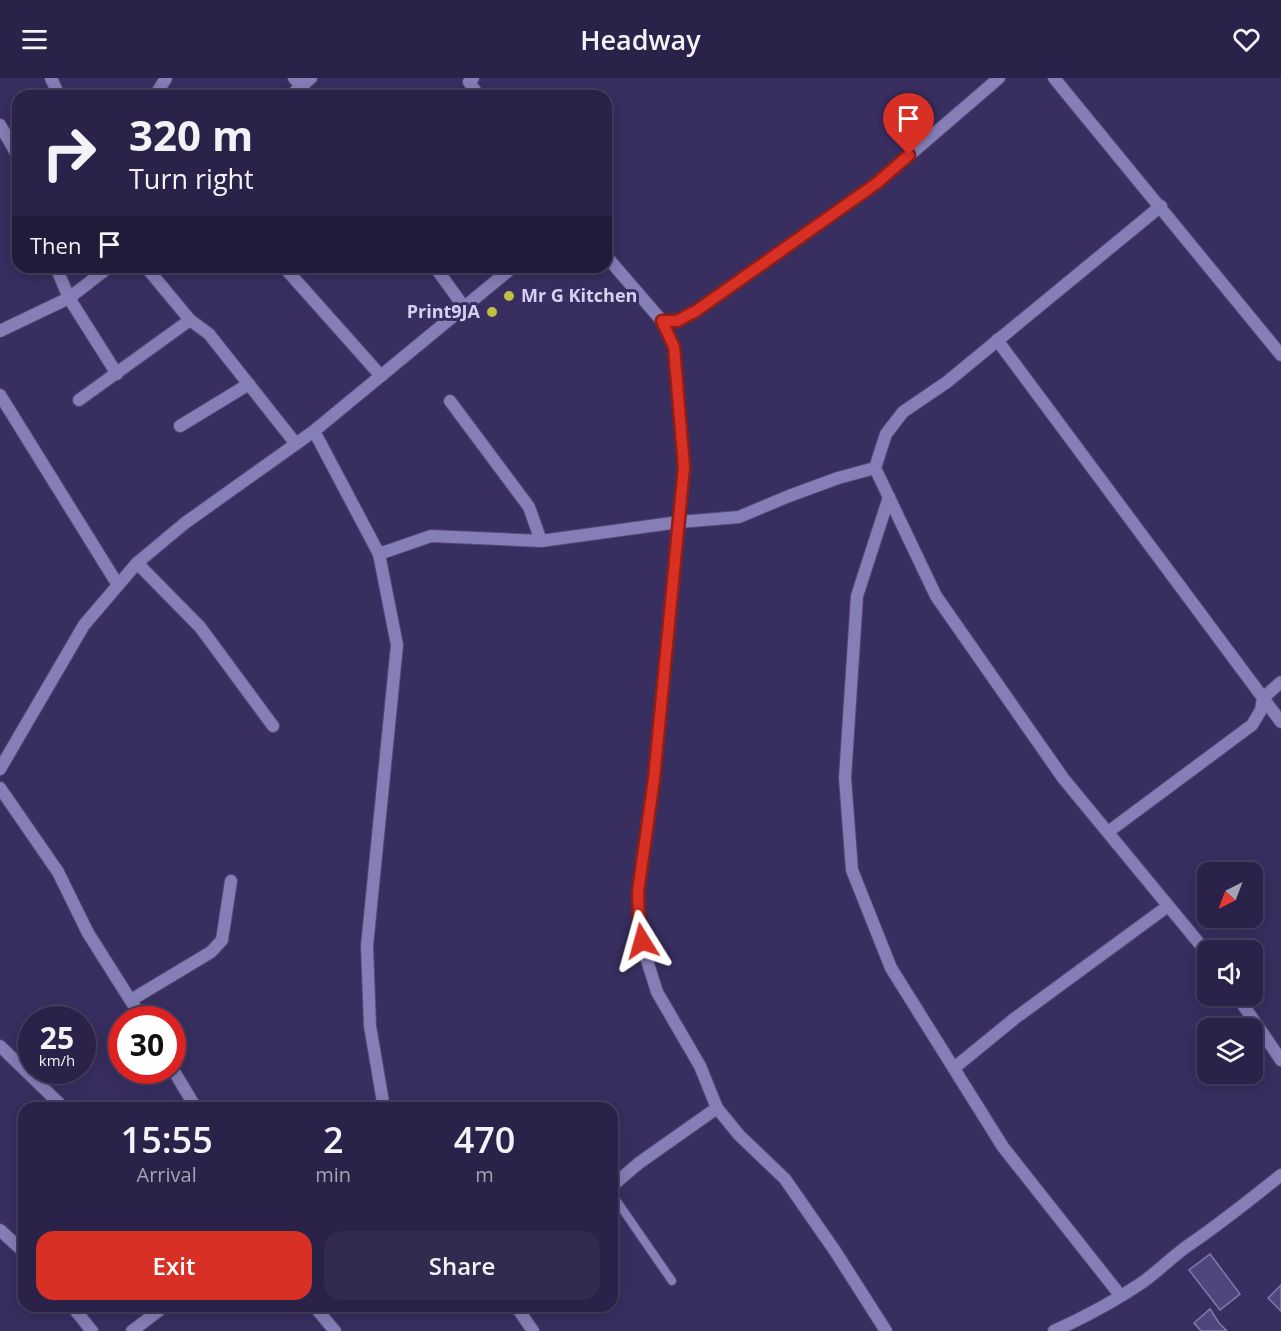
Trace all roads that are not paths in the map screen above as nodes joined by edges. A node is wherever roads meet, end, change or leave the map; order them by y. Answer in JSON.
{"nodes":[{"id":1,"x":999,"y":78,"type":"edge"},
{"id":2,"x":1054,"y":78,"type":"edge"},
{"id":3,"x":0,"y":125,"type":"edge"},
{"id":4,"x":12,"y":146,"type":"edge"},
{"id":5,"x":1161,"y":206,"type":"junction"},
{"id":6,"x":612,"y":263,"type":"edge"},
{"id":7,"x":59,"y":273,"type":"edge"},
{"id":8,"x":101,"y":273,"type":"edge"},
{"id":9,"x":151,"y":273,"type":"edge"},
{"id":10,"x":289,"y":273,"type":"edge"},
{"id":11,"x":439,"y":273,"type":"edge"},
{"id":12,"x":506,"y":273,"type":"edge"},
{"id":13,"x":69,"y":298,"type":"junction"},
{"id":14,"x":464,"y":307,"type":"junction"},
{"id":15,"x":190,"y":320,"type":"junction"},
{"id":16,"x":662,"y":321,"type":"junction"},
{"id":17,"x":0,"y":331,"type":"edge"},
{"id":18,"x":997,"y":340,"type":"junction"},
{"id":19,"x":1281,"y":355,"type":"edge"},
{"id":20,"x":117,"y":374,"type":"junction"},
{"id":21,"x":381,"y":376,"type":"junction"},
{"id":22,"x":249,"y":384,"type":"junction"},
{"id":23,"x":0,"y":395,"type":"edge"},
{"id":24,"x":80,"y":400,"type":"dead end"},
{"id":25,"x":450,"y":401,"type":"dead end"},
{"id":26,"x":180,"y":426,"type":"dead end"},
{"id":27,"x":314,"y":431,"type":"junction"},
{"id":28,"x":296,"y":444,"type":"junction"},
{"id":29,"x":875,"y":468,"type":"junction"},
{"id":30,"x":889,"y":497,"type":"junction"},
{"id":31,"x":679,"y":522,"type":"junction"},
{"id":32,"x":541,"y":541,"type":"junction"},
{"id":33,"x":379,"y":554,"type":"junction"},
{"id":34,"x":137,"y":563,"type":"junction"},
{"id":35,"x":118,"y":585,"type":"junction"},
{"id":36,"x":1281,"y":682,"type":"edge"},
{"id":37,"x":1263,"y":698,"type":"junction"},
{"id":38,"x":1281,"y":722,"type":"edge"},
{"id":39,"x":273,"y":726,"type":"dead end"},
{"id":40,"x":0,"y":769,"type":"edge"},
{"id":41,"x":0,"y":788,"type":"edge"},
{"id":42,"x":1108,"y":832,"type":"junction"},
{"id":43,"x":231,"y":881,"type":"dead end"},
{"id":44,"x":1168,"y":906,"type":"junction"},
{"id":45,"x":1197,"y":941,"type":"edge"},
{"id":46,"x":131,"y":1000,"type":"junction"},
{"id":47,"x":135,"y":1006,"type":"edge"},
{"id":48,"x":1244,"y":1006,"type":"edge"},
{"id":49,"x":0,"y":1046,"type":"edge"},
{"id":50,"x":1281,"y":1060,"type":"edge"},
{"id":51,"x":954,"y":1068,"type":"junction"},
{"id":52,"x":182,"y":1084,"type":"edge"},
{"id":53,"x":58,"y":1102,"type":"edge"},
{"id":54,"x":192,"y":1102,"type":"edge"},
{"id":55,"x":383,"y":1102,"type":"edge"},
{"id":56,"x":717,"y":1108,"type":"junction"},
{"id":57,"x":1281,"y":1175,"type":"edge"},
{"id":58,"x":618,"y":1181,"type":"edge"},
{"id":59,"x":618,"y":1203,"type":"edge"},
{"id":60,"x":0,"y":1230,"type":"edge"},
{"id":61,"x":18,"y":1246,"type":"edge"},
{"id":62,"x":672,"y":1281,"type":"dead end"},
{"id":63,"x":1120,"y":1295,"type":"junction"},
{"id":64,"x":77,"y":1312,"type":"edge"},
{"id":65,"x":157,"y":1312,"type":"edge"},
{"id":66,"x":319,"y":1312,"type":"edge"},
{"id":67,"x":520,"y":1312,"type":"edge"},
{"id":68,"x":92,"y":1331,"type":"edge"},
{"id":69,"x":132,"y":1331,"type":"edge"},
{"id":70,"x":335,"y":1331,"type":"edge"},
{"id":71,"x":533,"y":1331,"type":"edge"},
{"id":72,"x":886,"y":1331,"type":"edge"},
{"id":73,"x":1054,"y":1331,"type":"edge"}],
"edges":[{"from":1,"to":16,"type":"street"},
{"from":2,"to":5,"type":"street"},
{"from":3,"to":4,"type":"street"},
{"from":5,"to":18,"type":"street"},
{"from":5,"to":19,"type":"street"},
{"from":6,"to":16,"type":"street"},
{"from":7,"to":13,"type":"street"},
{"from":8,"to":13,"type":"street"},
{"from":9,"to":15,"type":"street"},
{"from":10,"to":21,"type":"street"},
{"from":11,"to":14,"type":"street"},
{"from":12,"to":14,"type":"street"},
{"from":13,"to":17,"type":"street"},
{"from":13,"to":20,"type":"street"},
{"from":14,"to":21,"type":"street"},
{"from":15,"to":20,"type":"street"},
{"from":15,"to":22,"type":"street"},
{"from":16,"to":31,"type":"street"},
{"from":18,"to":29,"type":"street"},
{"from":18,"to":37,"type":"street"},
{"from":20,"to":24,"type":"street"},
{"from":21,"to":27,"type":"street"},
{"from":22,"to":26,"type":"street"},
{"from":22,"to":28,"type":"street"},
{"from":23,"to":35,"type":"street"},
{"from":25,"to":32,"type":"street"},
{"from":27,"to":28,"type":"street"},
{"from":27,"to":33,"type":"street"},
{"from":28,"to":34,"type":"street"},
{"from":29,"to":30,"type":"street"},
{"from":29,"to":31,"type":"street"},
{"from":30,"to":42,"type":"street"},
{"from":30,"to":51,"type":"street"},
{"from":31,"to":32,"type":"street"},
{"from":31,"to":56,"type":"street"},
{"from":32,"to":33,"type":"street"},
{"from":33,"to":55,"type":"street"},
{"from":34,"to":35,"type":"street"},
{"from":34,"to":39,"type":"street"},
{"from":35,"to":40,"type":"street"},
{"from":36,"to":37,"type":"street"},
{"from":37,"to":38,"type":"street"},
{"from":37,"to":42,"type":"street"},
{"from":41,"to":46,"type":"street"},
{"from":42,"to":44,"type":"street"},
{"from":43,"to":46,"type":"street"},
{"from":44,"to":45,"type":"street"},
{"from":44,"to":51,"type":"street"},
{"from":46,"to":47,"type":"street"},
{"from":48,"to":50,"type":"street"},
{"from":49,"to":53,"type":"street"},
{"from":51,"to":63,"type":"street"},
{"from":52,"to":54,"type":"street"},
{"from":56,"to":58,"type":"street"},
{"from":56,"to":72,"type":"street"},
{"from":57,"to":63,"type":"street"},
{"from":59,"to":62,"type":"lane"},
{"from":60,"to":61,"type":"street"},
{"from":63,"to":73,"type":"street"},
{"from":64,"to":68,"type":"street"},
{"from":65,"to":69,"type":"street"},
{"from":66,"to":70,"type":"street"},
{"from":67,"to":71,"type":"street"}]}
